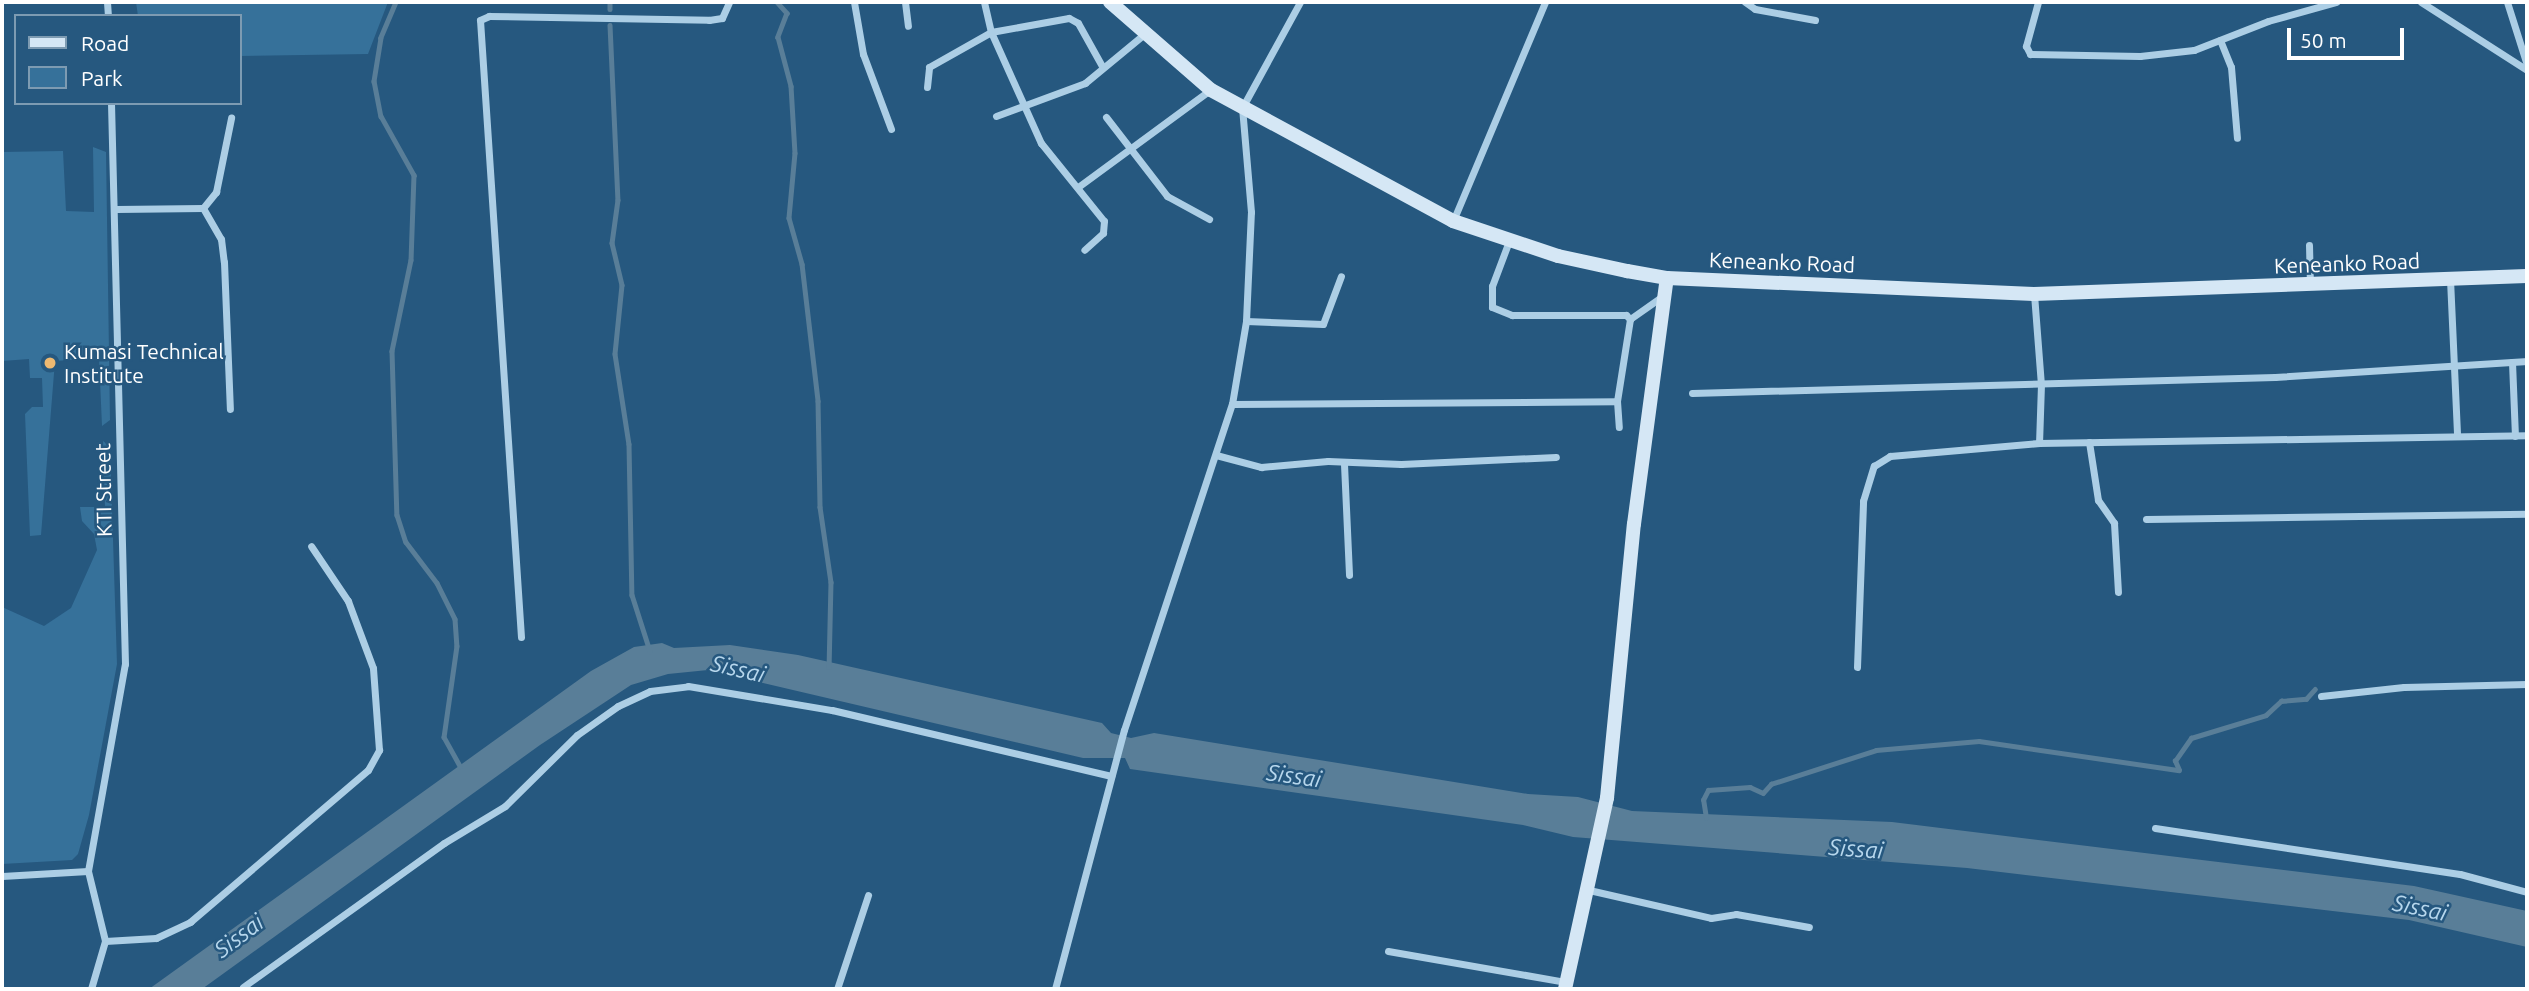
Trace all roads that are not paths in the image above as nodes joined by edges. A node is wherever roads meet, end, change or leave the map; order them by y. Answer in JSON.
{"nodes":[{"id":1,"x":729,"y":2,"type":"edge"},
{"id":2,"x":853,"y":2,"type":"edge"},
{"id":3,"x":905,"y":2,"type":"edge"},
{"id":4,"x":984,"y":2,"type":"edge"},
{"id":5,"x":1110,"y":2,"type":"edge"},
{"id":6,"x":1300,"y":2,"type":"edge"},
{"id":7,"x":1545,"y":2,"type":"edge"},
{"id":8,"x":1745,"y":2,"type":"edge"},
{"id":9,"x":2038,"y":2,"type":"edge"},
{"id":10,"x":2336,"y":2,"type":"edge"},
{"id":11,"x":2421,"y":2,"type":"edge"},
{"id":12,"x":2507,"y":2,"type":"edge"},
{"id":13,"x":1815,"y":20,"type":"dead end"},
{"id":14,"x":908,"y":26,"type":"dead end"},
{"id":15,"x":991,"y":32,"type":"junction"},
{"id":16,"x":1143,"y":35,"type":"junction"},
{"id":17,"x":2220,"y":40,"type":"junction"},
{"id":18,"x":2527,"y":67,"type":"edge"},
{"id":19,"x":1103,"y":68,"type":"junction"},
{"id":20,"x":927,"y":87,"type":"dead end"},
{"id":21,"x":1211,"y":90,"type":"junction"},
{"id":22,"x":111,"y":105,"type":"edge"},
{"id":23,"x":1023,"y":107,"type":"junction"},
{"id":24,"x":1241,"y":108,"type":"junction"},
{"id":25,"x":996,"y":116,"type":"dead end"},
{"id":26,"x":1106,"y":117,"type":"dead end"},
{"id":27,"x":231,"y":118,"type":"dead end"},
{"id":28,"x":891,"y":129,"type":"dead end"},
{"id":29,"x":2237,"y":138,"type":"dead end"},
{"id":30,"x":1129,"y":148,"type":"junction"},
{"id":31,"x":1078,"y":187,"type":"junction"},
{"id":32,"x":203,"y":208,"type":"junction"},
{"id":33,"x":116,"y":209,"type":"junction"},
{"id":34,"x":1209,"y":219,"type":"dead end"},
{"id":35,"x":1453,"y":221,"type":"junction"},
{"id":36,"x":1509,"y":241,"type":"junction"},
{"id":37,"x":2309,"y":244,"type":"dead end"},
{"id":38,"x":1084,"y":250,"type":"dead end"},
{"id":39,"x":1341,"y":276,"type":"dead end"},
{"id":40,"x":2527,"y":276,"type":"edge"},
{"id":41,"x":1667,"y":278,"type":"junction"},
{"id":42,"x":2451,"y":279,"type":"junction"},
{"id":43,"x":2310,"y":285,"type":"junction"},
{"id":44,"x":2034,"y":294,"type":"junction"},
{"id":45,"x":1665,"y":295,"type":"junction"},
{"id":46,"x":1630,"y":319,"type":"junction"},
{"id":47,"x":1246,"y":321,"type":"junction"},
{"id":48,"x":2527,"y":361,"type":"edge"},
{"id":49,"x":2512,"y":362,"type":"junction"},
{"id":50,"x":2453,"y":365,"type":"junction"},
{"id":51,"x":2041,"y":384,"type":"junction"},
{"id":52,"x":1692,"y":393,"type":"dead end"},
{"id":53,"x":1618,"y":401,"type":"junction"},
{"id":54,"x":1232,"y":404,"type":"junction"},
{"id":55,"x":230,"y":409,"type":"dead end"},
{"id":56,"x":1619,"y":427,"type":"dead end"},
{"id":57,"x":2457,"y":435,"type":"junction"},
{"id":58,"x":2527,"y":435,"type":"edge"},
{"id":59,"x":2515,"y":436,"type":"junction"},
{"id":60,"x":2089,"y":442,"type":"junction"},
{"id":61,"x":2039,"y":443,"type":"junction"},
{"id":62,"x":1216,"y":456,"type":"junction"},
{"id":63,"x":1556,"y":457,"type":"dead end"},
{"id":64,"x":1344,"y":464,"type":"junction"},
{"id":65,"x":2527,"y":514,"type":"edge"},
{"id":66,"x":2146,"y":519,"type":"dead end"},
{"id":67,"x":311,"y":546,"type":"dead end"},
{"id":68,"x":1349,"y":575,"type":"dead end"},
{"id":69,"x":2118,"y":592,"type":"dead end"},
{"id":70,"x":521,"y":637,"type":"dead end"},
{"id":71,"x":1857,"y":667,"type":"dead end"},
{"id":72,"x":2527,"y":684,"type":"edge"},
{"id":73,"x":2321,"y":696,"type":"dead end"},
{"id":74,"x":1112,"y":773,"type":"junction"},
{"id":75,"x":2155,"y":828,"type":"dead end"},
{"id":76,"x":88,"y":872,"type":"junction"},
{"id":77,"x":2,"y":876,"type":"edge"},
{"id":78,"x":1589,"y":890,"type":"junction"},
{"id":79,"x":2527,"y":892,"type":"edge"},
{"id":80,"x":868,"y":895,"type":"dead end"},
{"id":81,"x":1809,"y":927,"type":"dead end"},
{"id":82,"x":105,"y":941,"type":"junction"},
{"id":83,"x":1388,"y":951,"type":"dead end"},
{"id":84,"x":1566,"y":986,"type":"edge"},
{"id":85,"x":243,"y":987,"type":"dead end"},
{"id":86,"x":91,"y":989,"type":"edge"},
{"id":87,"x":837,"y":989,"type":"edge"},
{"id":88,"x":1055,"y":989,"type":"edge"}],
"edges":[{"from":1,"to":70,"type":"street"},
{"from":2,"to":28,"type":"street"},
{"from":3,"to":14,"type":"street"},
{"from":4,"to":15,"type":"street"},
{"from":5,"to":16,"type":"street","name":"Keneanko Road"},
{"from":6,"to":24,"type":"street"},
{"from":7,"to":35,"type":"street"},
{"from":8,"to":13,"type":"street"},
{"from":9,"to":17,"type":"street"},
{"from":10,"to":17,"type":"street"},
{"from":11,"to":18,"type":"street"},
{"from":12,"to":18,"type":"street"},
{"from":15,"to":19,"type":"street"},
{"from":15,"to":20,"type":"street"},
{"from":15,"to":23,"type":"street"},
{"from":16,"to":19,"type":"street"},
{"from":16,"to":21,"type":"street","name":"Keneanko Road"},
{"from":17,"to":29,"type":"street"},
{"from":19,"to":23,"type":"street"},
{"from":21,"to":24,"type":"street","name":"Keneanko Road"},
{"from":21,"to":30,"type":"street"},
{"from":22,"to":33,"type":"street","name":"KTI Street"},
{"from":23,"to":25,"type":"street"},
{"from":23,"to":31,"type":"street"},
{"from":24,"to":35,"type":"street","name":"Keneanko Road"},
{"from":24,"to":47,"type":"street"},
{"from":26,"to":30,"type":"street"},
{"from":27,"to":32,"type":"street"},
{"from":30,"to":31,"type":"street"},
{"from":30,"to":34,"type":"street"},
{"from":31,"to":38,"type":"street"},
{"from":32,"to":33,"type":"street"},
{"from":32,"to":55,"type":"street"},
{"from":33,"to":76,"type":"street","name":"KTI Street"},
{"from":35,"to":36,"type":"street","name":"Keneanko Road"},
{"from":36,"to":41,"type":"street","name":"Keneanko Road"},
{"from":36,"to":46,"type":"street"},
{"from":37,"to":43,"type":"street"},
{"from":39,"to":47,"type":"street"},
{"from":40,"to":42,"type":"street","name":"Keneanko Road"},
{"from":41,"to":44,"type":"street","name":"Keneanko Road"},
{"from":41,"to":45,"type":"street"},
{"from":42,"to":43,"type":"street","name":"Keneanko Road"},
{"from":42,"to":50,"type":"street"},
{"from":43,"to":44,"type":"street","name":"Keneanko Road"},
{"from":44,"to":51,"type":"street"},
{"from":45,"to":46,"type":"street"},
{"from":45,"to":78,"type":"street"},
{"from":46,"to":53,"type":"street"},
{"from":47,"to":54,"type":"street"},
{"from":48,"to":49,"type":"street"},
{"from":49,"to":50,"type":"street"},
{"from":49,"to":59,"type":"street"},
{"from":50,"to":51,"type":"street"},
{"from":50,"to":57,"type":"street"},
{"from":51,"to":52,"type":"street"},
{"from":51,"to":61,"type":"street"},
{"from":53,"to":54,"type":"street"},
{"from":53,"to":56,"type":"street"},
{"from":54,"to":62,"type":"street"},
{"from":57,"to":59,"type":"street"},
{"from":57,"to":60,"type":"street"},
{"from":58,"to":59,"type":"street"},
{"from":60,"to":61,"type":"street"},
{"from":60,"to":69,"type":"street"},
{"from":61,"to":71,"type":"street"},
{"from":62,"to":64,"type":"street"},
{"from":62,"to":74,"type":"street"},
{"from":63,"to":64,"type":"street"},
{"from":64,"to":68,"type":"street"},
{"from":65,"to":66,"type":"street"},
{"from":67,"to":82,"type":"street"},
{"from":72,"to":73,"type":"street"},
{"from":74,"to":85,"type":"street"},
{"from":74,"to":88,"type":"street"},
{"from":75,"to":79,"type":"street"},
{"from":76,"to":77,"type":"street"},
{"from":76,"to":82,"type":"street"},
{"from":78,"to":81,"type":"street"},
{"from":78,"to":84,"type":"street"},
{"from":80,"to":87,"type":"street"},
{"from":82,"to":86,"type":"street"},
{"from":83,"to":84,"type":"street"}]}
